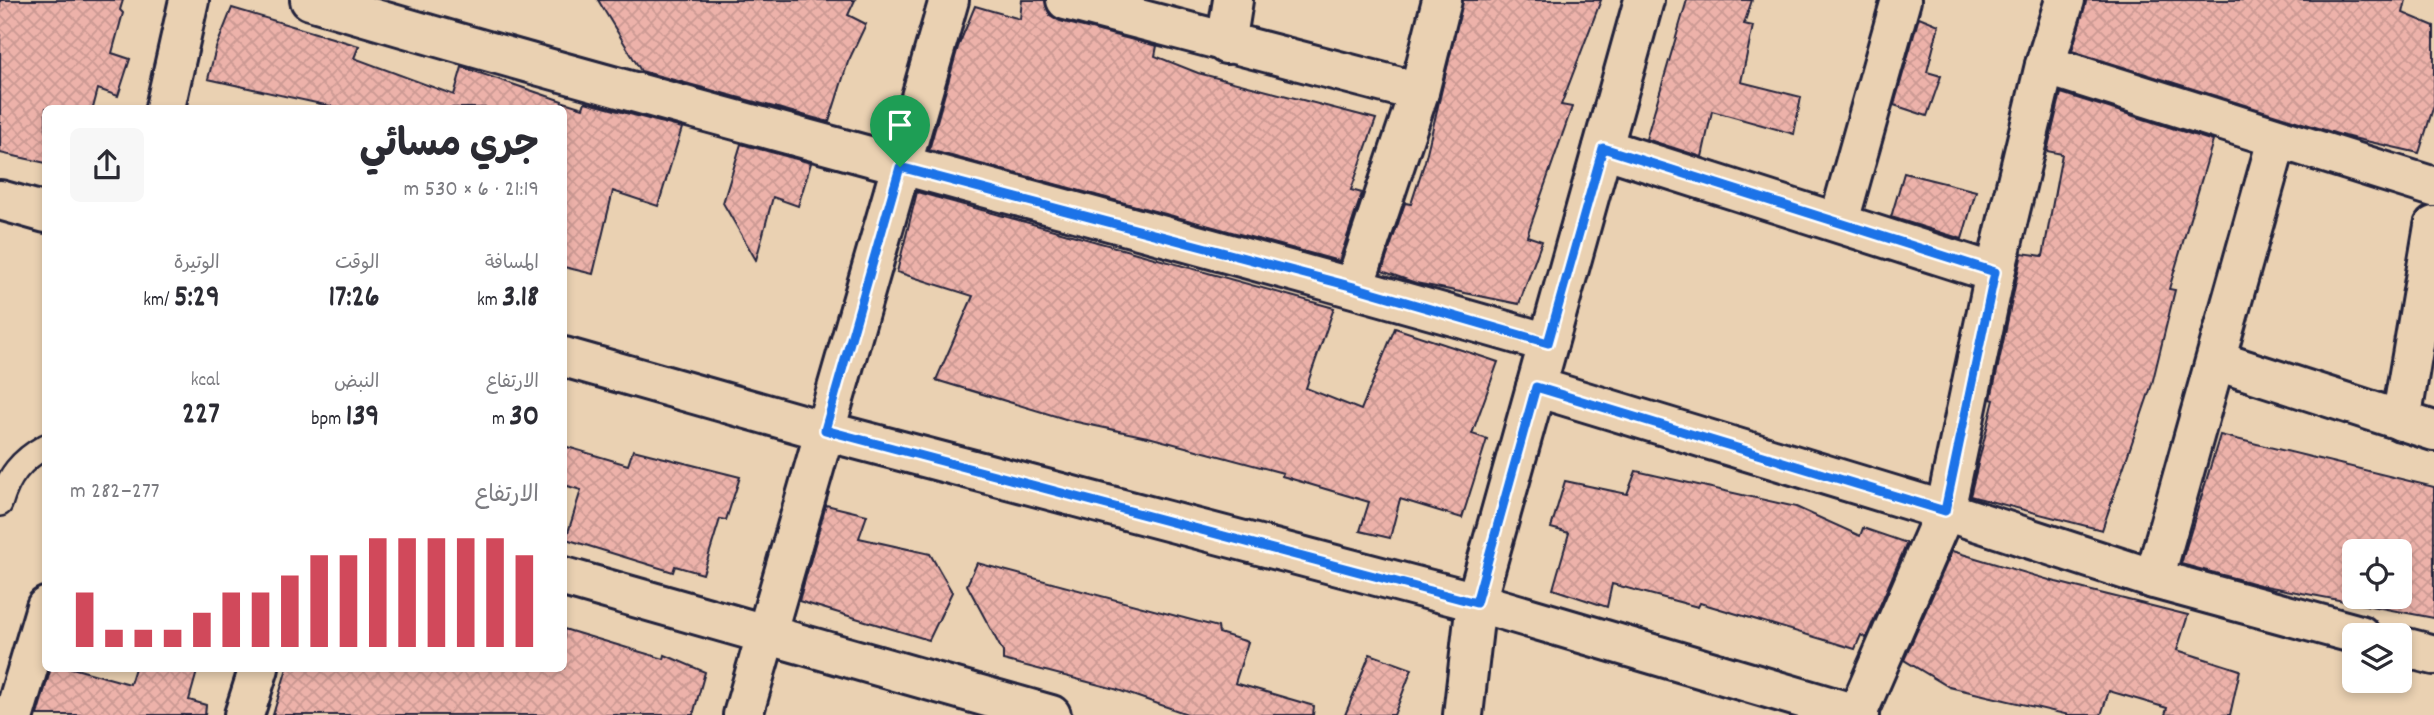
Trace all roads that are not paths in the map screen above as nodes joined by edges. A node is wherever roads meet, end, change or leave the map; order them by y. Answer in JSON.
{"nodes":[{"id":1,"x":189,"y":0,"type":"edge"},
{"id":2,"x":310,"y":0,"type":"edge"},
{"id":3,"x":949,"y":0,"type":"edge"},
{"id":4,"x":1066,"y":0,"type":"edge"},
{"id":5,"x":1233,"y":0,"type":"edge"},
{"id":6,"x":1443,"y":0,"type":"edge"},
{"id":7,"x":1644,"y":0,"type":"edge"},
{"id":8,"x":1902,"y":0,"type":"edge"},
{"id":9,"x":2065,"y":0,"type":"edge"},
{"id":10,"x":393,"y":12,"type":"edge"},
{"id":11,"x":1226,"y":44,"type":"junction"},
{"id":12,"x":2045,"y":65,"type":"junction"},
{"id":13,"x":1419,"y":92,"type":"junction"},
{"id":14,"x":166,"y":105,"type":"edge"},
{"id":15,"x":2277,"y":140,"type":"junction"},
{"id":16,"x":1603,"y":148,"type":"junction"},
{"id":17,"x":900,"y":167,"type":"junction"},
{"id":18,"x":2434,"y":187,"type":"edge"},
{"id":19,"x":0,"y":200,"type":"edge"},
{"id":20,"x":42,"y":212,"type":"edge"},
{"id":21,"x":1839,"y":221,"type":"junction"},
{"id":22,"x":2434,"y":226,"type":"edge"},
{"id":23,"x":1995,"y":272,"type":"junction"},
{"id":24,"x":1354,"y":287,"type":"junction"},
{"id":25,"x":1548,"y":343,"type":"junction"},
{"id":26,"x":567,"y":359,"type":"edge"},
{"id":27,"x":2217,"y":361,"type":"junction"},
{"id":28,"x":1536,"y":387,"type":"junction"},
{"id":29,"x":2417,"y":426,"type":"edge"},
{"id":30,"x":825,"y":430,"type":"junction"},
{"id":31,"x":42,"y":448,"type":"edge"},
{"id":32,"x":0,"y":504,"type":"edge"},
{"id":33,"x":1945,"y":511,"type":"junction"},
{"id":34,"x":567,"y":578,"type":"edge"},
{"id":35,"x":2154,"y":579,"type":"junction"},
{"id":36,"x":1476,"y":603,"type":"junction"},
{"id":37,"x":42,"y":620,"type":"edge"},
{"id":38,"x":2342,"y":630,"type":"edge"},
{"id":39,"x":769,"y":633,"type":"junction"},
{"id":40,"x":2412,"y":649,"type":"edge"},
{"id":41,"x":2434,"y":655,"type":"edge"},
{"id":42,"x":258,"y":672,"type":"edge"},
{"id":43,"x":14,"y":715,"type":"edge"},
{"id":44,"x":244,"y":715,"type":"edge"},
{"id":45,"x":743,"y":715,"type":"edge"},
{"id":46,"x":1051,"y":715,"type":"edge"},
{"id":47,"x":1463,"y":715,"type":"edge"},
{"id":48,"x":1858,"y":715,"type":"edge"}],
"edges":[{"from":1,"to":14,"type":"street"},
{"from":2,"to":10,"type":"street"},
{"from":3,"to":17,"type":"street"},
{"from":4,"to":11,"type":"street"},
{"from":5,"to":11,"type":"street"},
{"from":6,"to":13,"type":"street"},
{"from":7,"to":16,"type":"street"},
{"from":8,"to":21,"type":"street"},
{"from":9,"to":12,"type":"street"},
{"from":10,"to":17,"type":"street"},
{"from":11,"to":13,"type":"street"},
{"from":12,"to":15,"type":"street"},
{"from":12,"to":23,"type":"street"},
{"from":13,"to":24,"type":"street"},
{"from":15,"to":18,"type":"street"},
{"from":15,"to":27,"type":"street"},
{"from":16,"to":21,"type":"street"},
{"from":16,"to":25,"type":"street"},
{"from":17,"to":24,"type":"street"},
{"from":17,"to":30,"type":"street"},
{"from":19,"to":20,"type":"street"},
{"from":21,"to":23,"type":"street"},
{"from":22,"to":29,"type":"street"},
{"from":23,"to":33,"type":"street"},
{"from":24,"to":25,"type":"street"},
{"from":25,"to":28,"type":"street"},
{"from":26,"to":30,"type":"street"},
{"from":27,"to":29,"type":"street"},
{"from":27,"to":35,"type":"street"},
{"from":28,"to":33,"type":"street"},
{"from":28,"to":36,"type":"street"},
{"from":30,"to":36,"type":"street"},
{"from":30,"to":39,"type":"street"},
{"from":31,"to":32,"type":"lane"},
{"from":33,"to":35,"type":"street"},
{"from":33,"to":48,"type":"street"},
{"from":34,"to":39,"type":"street"},
{"from":35,"to":38,"type":"street"},
{"from":36,"to":47,"type":"street"},
{"from":36,"to":48,"type":"street"},
{"from":37,"to":43,"type":"street"},
{"from":39,"to":45,"type":"street"},
{"from":39,"to":46,"type":"street"},
{"from":40,"to":41,"type":"street"},
{"from":42,"to":44,"type":"street"}]}
